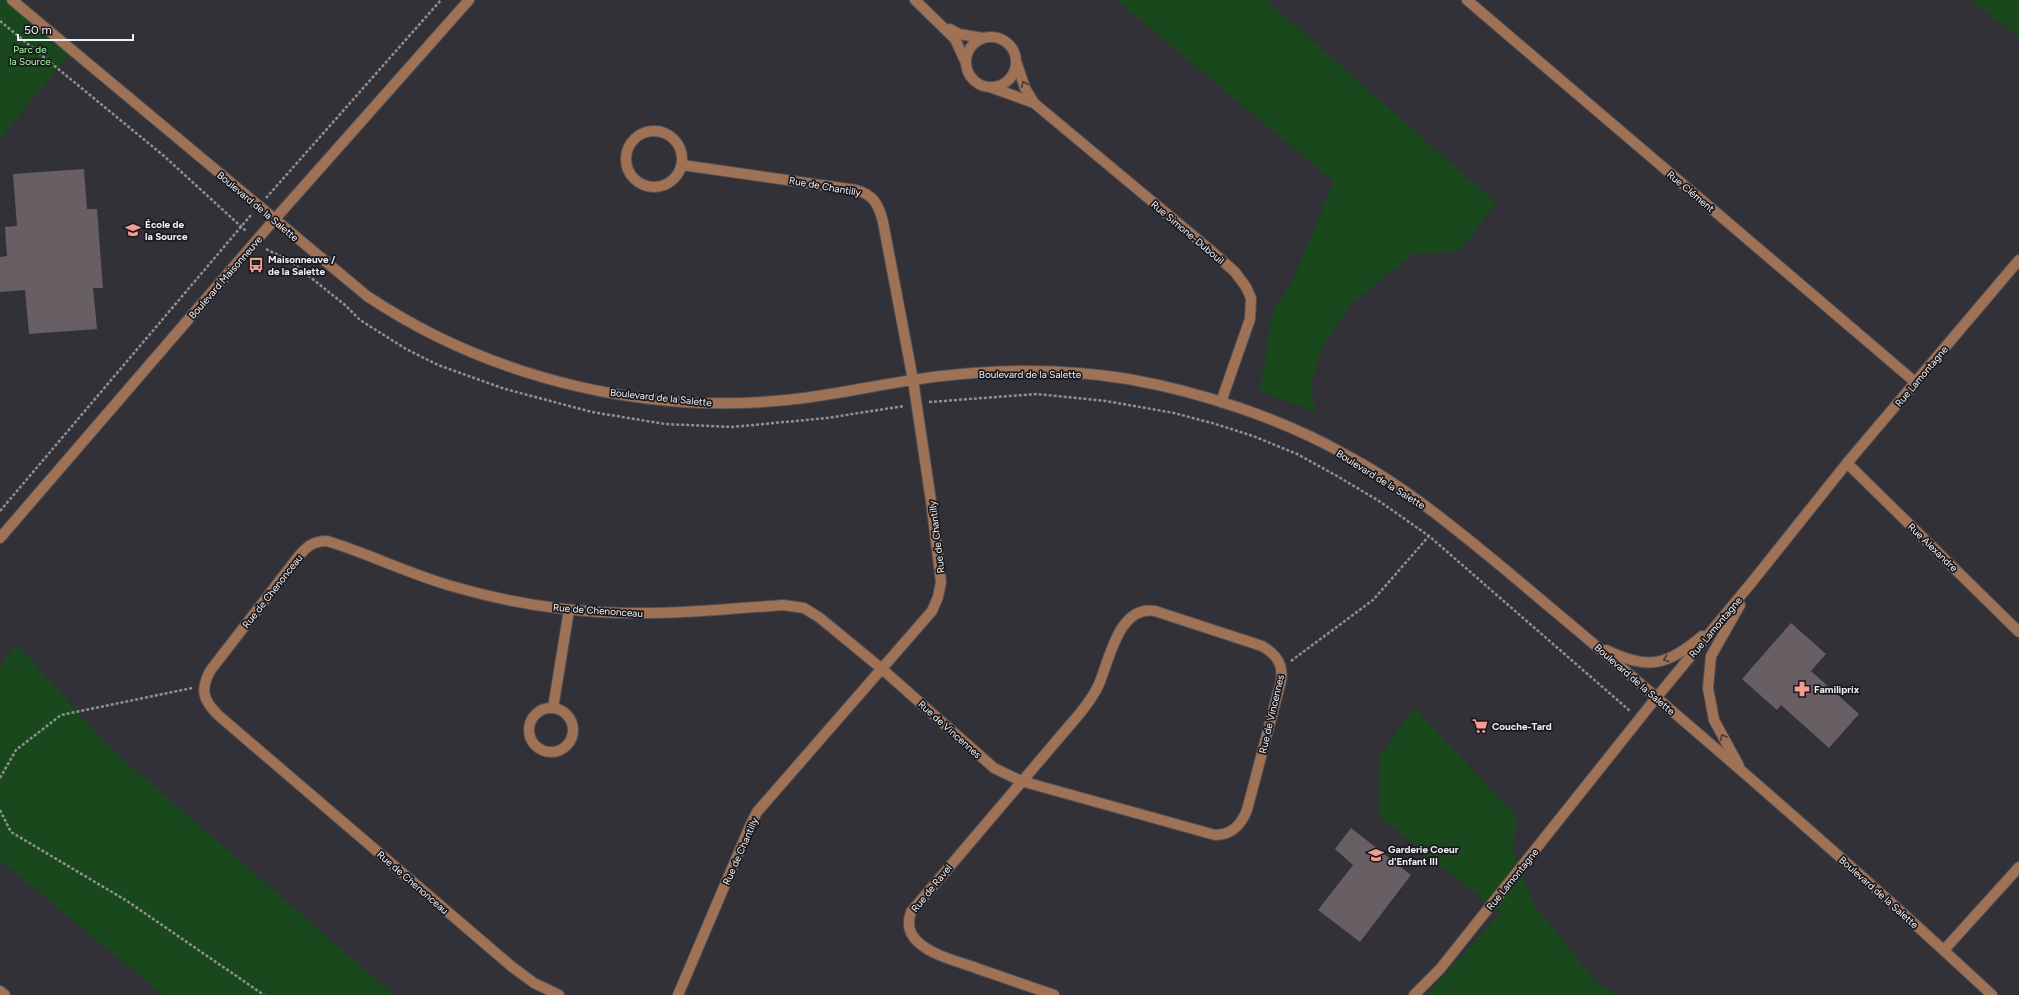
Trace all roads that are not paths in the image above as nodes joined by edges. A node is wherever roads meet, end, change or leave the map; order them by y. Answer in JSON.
{"nodes":[{"id":1,"x":12,"y":0,"type":"edge"},
{"id":2,"x":469,"y":0,"type":"edge"},
{"id":3,"x":915,"y":0,"type":"edge"},
{"id":4,"x":1467,"y":0,"type":"edge"},
{"id":5,"x":942,"y":24,"type":"junction"},
{"id":6,"x":983,"y":38,"type":"junction"},
{"id":7,"x":966,"y":64,"type":"junction"},
{"id":8,"x":1017,"y":64,"type":"junction"},
{"id":9,"x":990,"y":87,"type":"junction"},
{"id":10,"x":1034,"y":103,"type":"junction"},
{"id":11,"x":682,"y":165,"type":"junction"},
{"id":12,"x":274,"y":220,"type":"junction"},
{"id":13,"x":2019,"y":260,"type":"edge"},
{"id":14,"x":913,"y":380,"type":"junction"},
{"id":15,"x":1915,"y":382,"type":"junction"},
{"id":16,"x":1221,"y":402,"type":"junction"},
{"id":17,"x":1847,"y":463,"type":"junction"},
{"id":18,"x":0,"y":538,"type":"edge"},
{"id":19,"x":1752,"y":582,"type":"junction"},
{"id":20,"x":568,"y":610,"type":"junction"},
{"id":21,"x":1720,"y":620,"type":"junction"},
{"id":22,"x":2019,"y":632,"type":"edge"},
{"id":23,"x":1593,"y":643,"type":"junction"},
{"id":24,"x":882,"y":669,"type":"junction"},
{"id":25,"x":1656,"y":698,"type":"junction"},
{"id":26,"x":553,"y":708,"type":"junction"},
{"id":27,"x":1742,"y":771,"type":"junction"},
{"id":28,"x":1022,"y":781,"type":"junction"},
{"id":29,"x":2019,"y":867,"type":"edge"},
{"id":30,"x":1944,"y":950,"type":"junction"},
{"id":31,"x":0,"y":991,"type":"edge"},
{"id":32,"x":5,"y":995,"type":"edge"},
{"id":33,"x":559,"y":995,"type":"edge"},
{"id":34,"x":678,"y":995,"type":"edge"},
{"id":35,"x":1054,"y":995,"type":"edge"},
{"id":36,"x":1414,"y":995,"type":"edge"},
{"id":37,"x":1992,"y":995,"type":"edge"}],
"edges":[{"from":1,"to":12,"type":"street","name":"Boulevard de la Salette"},
{"from":2,"to":12,"type":"street","name":"Boulevard Maisonneuve"},
{"from":3,"to":5,"type":"street","name":"Rue Simone-Dubouil"},
{"from":4,"to":15,"type":"street","name":"Rue Clément"},
{"from":5,"to":6,"type":"street","name":"Rue Simone-Dubouil"},
{"from":5,"to":7,"type":"street","name":"Rue Simone-Dubouil"},
{"from":6,"to":7,"type":"street"},
{"from":6,"to":8,"type":"street","name":"Rue Simone-Dubouil"},
{"from":7,"to":9,"type":"street","name":"Rue Simone-Dubouil"},
{"from":8,"to":9,"type":"street"},
{"from":10,"to":8,"type":"street","name":"Rue Simone-Dubouil","one_way":true},
{"from":9,"to":10,"type":"street","name":"Rue Simone-Dubouil"},
{"from":10,"to":16,"type":"street","name":"Rue Simone-Dubouil"},
{"from":11,"to":11,"type":"street"},
{"from":11,"to":14,"type":"street","name":"Rue de Chantilly"},
{"from":12,"to":14,"type":"street","name":"Boulevard de la Salette"},
{"from":12,"to":18,"type":"street","name":"Boulevard Maisonneuve"},
{"from":13,"to":15,"type":"street","name":"Rue Lamontagne"},
{"from":14,"to":16,"type":"street","name":"Boulevard de la Salette"},
{"from":14,"to":24,"type":"street","name":"Rue de Chantilly"},
{"from":15,"to":17,"type":"street","name":"Rue Lamontagne"},
{"from":16,"to":23,"type":"street","name":"Boulevard de la Salette"},
{"from":17,"to":19,"type":"street","name":"Rue Lamontagne"},
{"from":17,"to":22,"type":"street","name":"Rue Alexandre"},
{"from":19,"to":21,"type":"street","name":"Rue Lamontagne"},
{"from":27,"to":19,"type":"street","one_way":true},
{"from":20,"to":24,"type":"street","name":"Rue de Chenonceau"},
{"from":20,"to":26,"type":"street"},
{"from":20,"to":33,"type":"street","name":"Rue de Chenonceau"},
{"from":21,"to":23,"type":"street","one_way":true},
{"from":21,"to":25,"type":"street","name":"Rue Lamontagne"},
{"from":23,"to":25,"type":"street","name":"Boulevard de la Salette"},
{"from":24,"to":28,"type":"street","name":"Rue de Vincennes"},
{"from":24,"to":34,"type":"street","name":"Rue de Chantilly"},
{"from":25,"to":27,"type":"street","name":"Boulevard de la Salette"},
{"from":25,"to":36,"type":"street","name":"Rue Lamontagne"},
{"from":26,"to":26,"type":"street"},
{"from":27,"to":30,"type":"street","name":"Boulevard de la Salette"},
{"from":28,"to":28,"type":"street","name":"Rue de Vincennes"},
{"from":28,"to":35,"type":"street","name":"Rue de Ravel"},
{"from":29,"to":30,"type":"street"},
{"from":30,"to":37,"type":"street","name":"Boulevard de la Salette"},
{"from":31,"to":32,"type":"street"}]}
